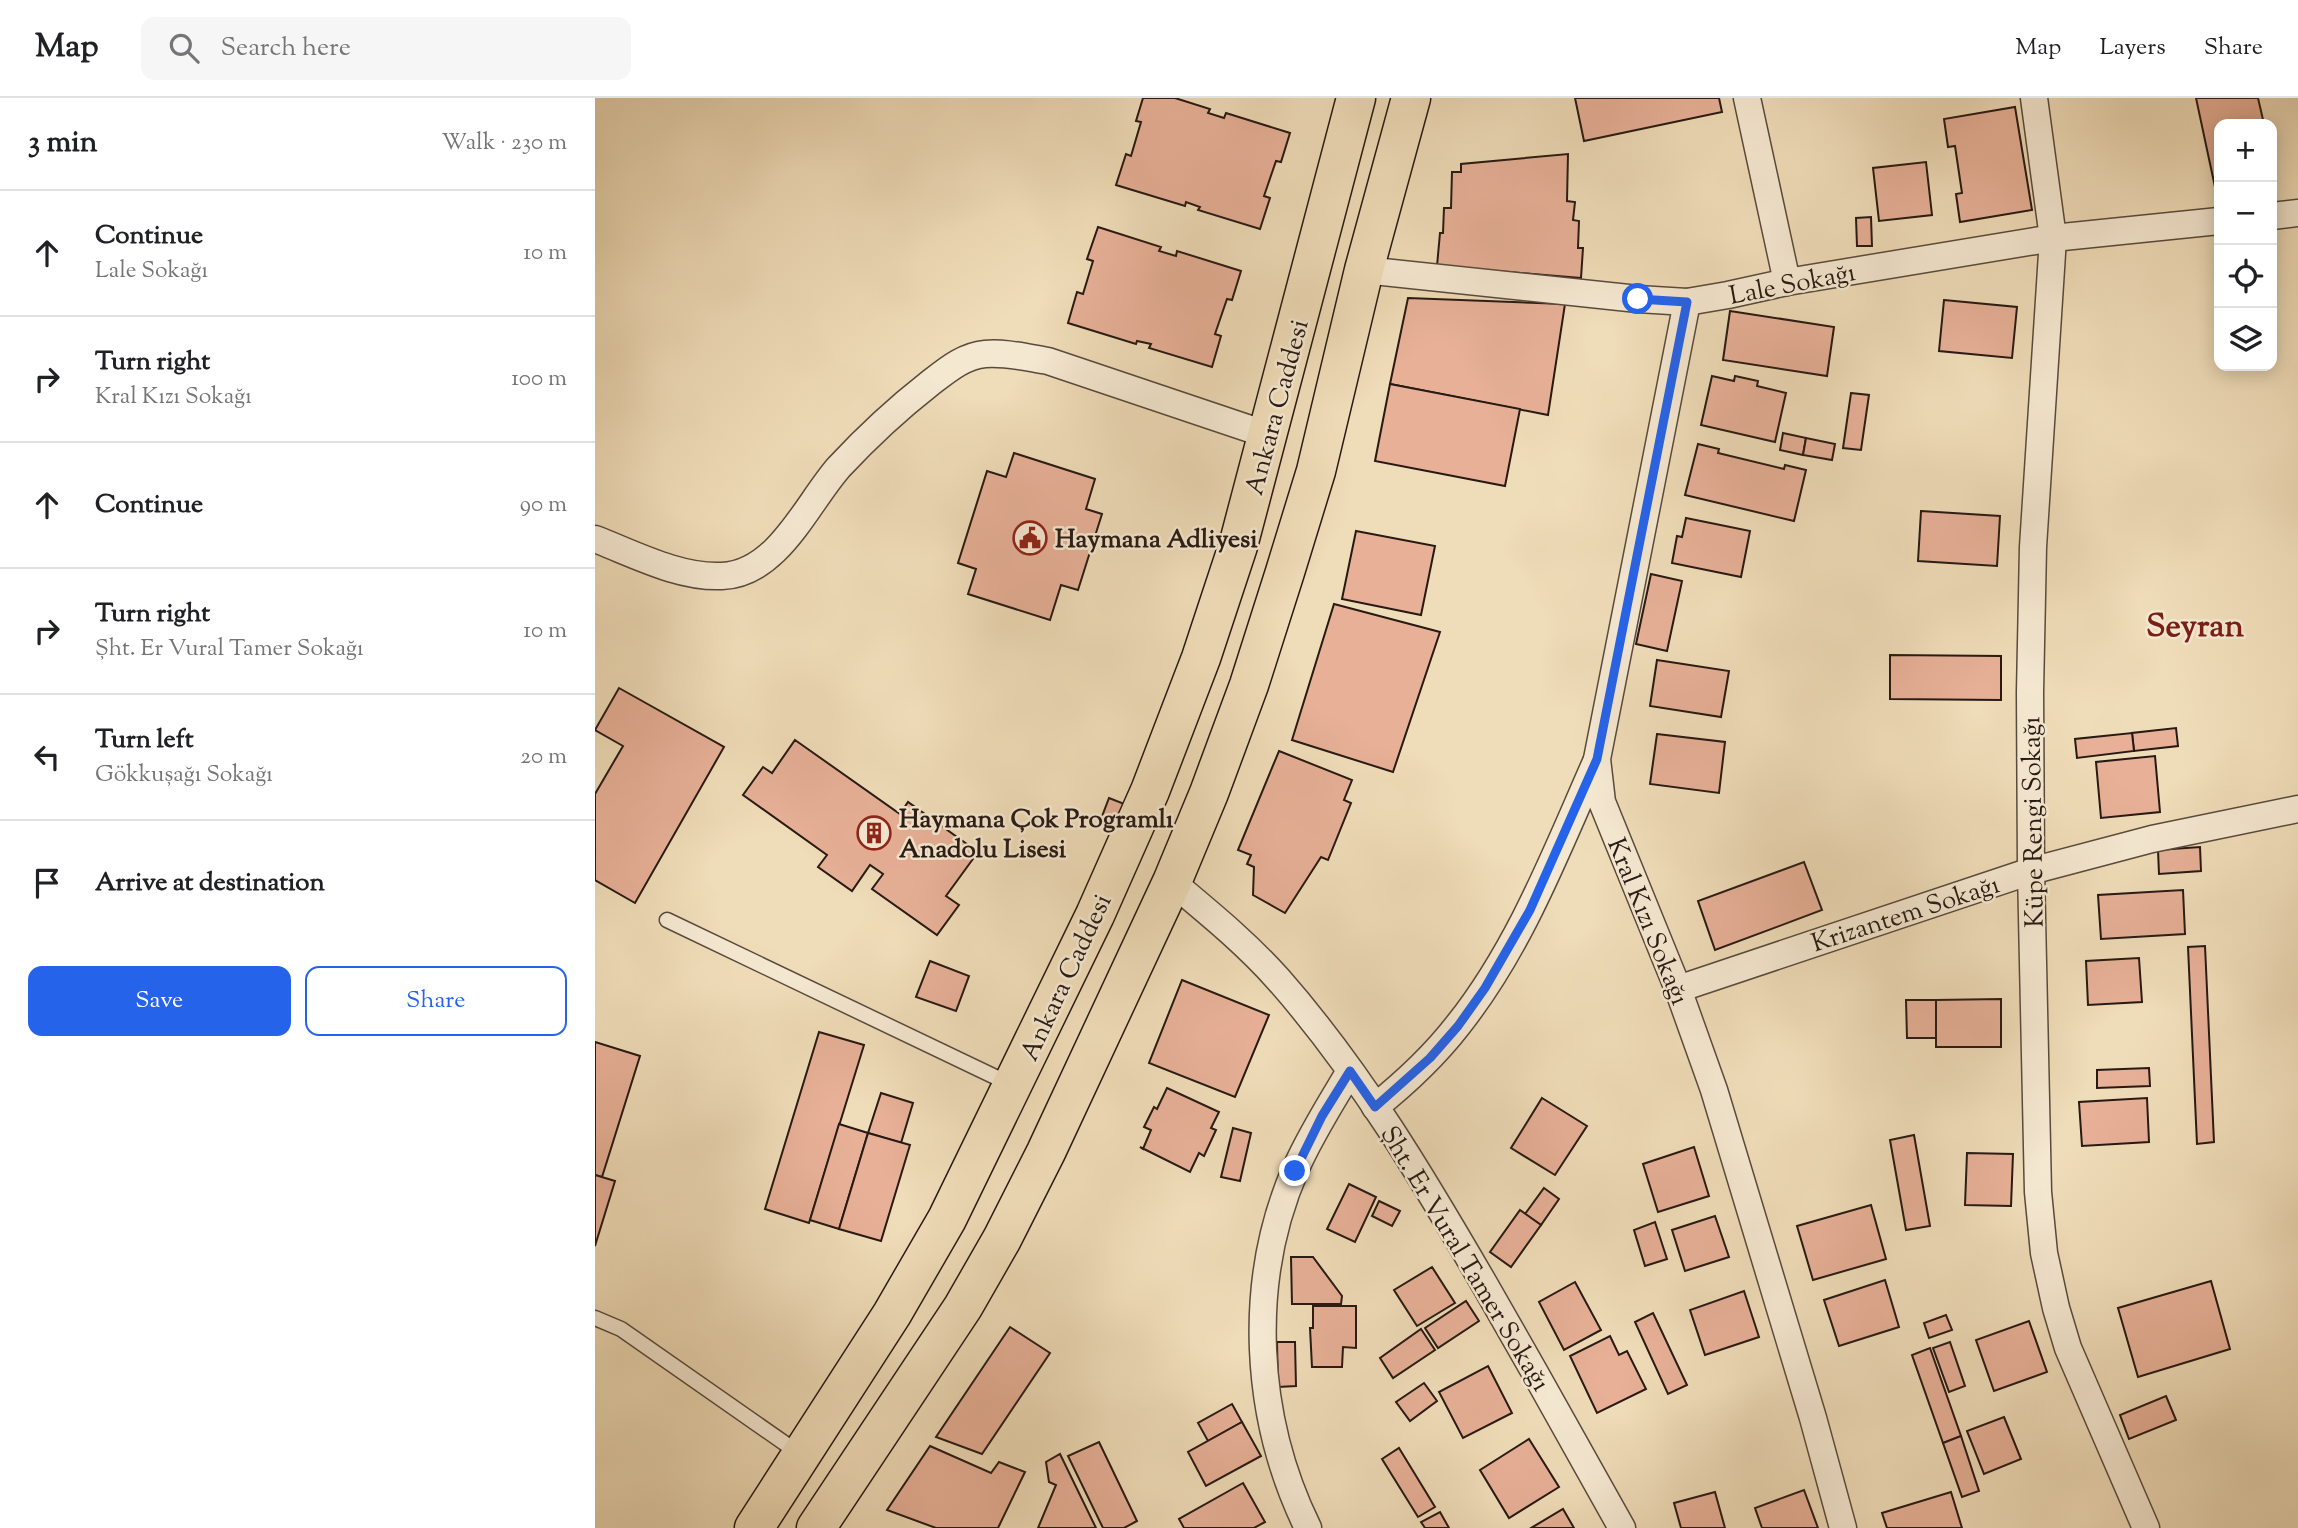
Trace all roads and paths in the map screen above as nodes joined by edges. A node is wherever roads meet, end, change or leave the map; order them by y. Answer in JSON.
{"nodes":[{"id":1,"x":1356,"y":98,"type":"edge"},
{"id":2,"x":1411,"y":98,"type":"edge"},
{"id":3,"x":1747,"y":98,"type":"edge"},
{"id":4,"x":2034,"y":98,"type":"edge"},
{"id":5,"x":2298,"y":213,"type":"edge"},
{"id":6,"x":2277,"y":215,"type":"edge"},
{"id":7,"x":2214,"y":221,"type":"edge"},
{"id":8,"x":2053,"y":237,"type":"junction"},
{"id":9,"x":1364,"y":270,"type":"junction"},
{"id":10,"x":1787,"y":282,"type":"junction"},
{"id":11,"x":1687,"y":302,"type":"junction"},
{"id":12,"x":1269,"y":435,"type":"junction"},
{"id":13,"x":595,"y":539,"type":"edge"},
{"id":14,"x":1597,"y":759,"type":"junction"},
{"id":15,"x":2298,"y":808,"type":"edge"},
{"id":16,"x":2031,"y":871,"type":"junction"},
{"id":17,"x":1172,"y":882,"type":"junction"},
{"id":18,"x":667,"y":920,"type":"dead end"},
{"id":19,"x":1678,"y":989,"type":"junction"},
{"id":20,"x":1350,"y":1071,"type":"junction"},
{"id":21,"x":1013,"y":1086,"type":"junction"},
{"id":22,"x":1375,"y":1107,"type":"junction"},
{"id":23,"x":595,"y":1318,"type":"edge"},
{"id":24,"x":801,"y":1455,"type":"junction"},
{"id":25,"x":754,"y":1528,"type":"edge"},
{"id":26,"x":816,"y":1528,"type":"edge"},
{"id":27,"x":1308,"y":1528,"type":"edge"},
{"id":28,"x":1622,"y":1528,"type":"edge"},
{"id":29,"x":1843,"y":1528,"type":"edge"},
{"id":30,"x":2146,"y":1528,"type":"edge"}],
"edges":[{"from":1,"to":12,"type":"main road","name":"Ankara Caddesi"},
{"from":2,"to":9,"type":"main road","name":"Ankara Caddesi"},
{"from":3,"to":10,"type":"street"},
{"from":4,"to":8,"type":"street","name":"Küpe Rengi Sokağı"},
{"from":5,"to":6,"type":"street"},
{"from":7,"to":8,"type":"street","name":"Lale Sokağı"},
{"from":8,"to":10,"type":"street","name":"Lale Sokağı"},
{"from":8,"to":16,"type":"street","name":"Küpe Rengi Sokağı"},
{"from":9,"to":11,"type":"street","name":"Lale Sokağı"},
{"from":9,"to":17,"type":"main road","name":"Ankara Caddesi"},
{"from":10,"to":11,"type":"street","name":"Lale Sokağı"},
{"from":11,"to":14,"type":"street","name":"Kral Kızı Sokağı"},
{"from":12,"to":13,"type":"street"},
{"from":12,"to":21,"type":"main road","name":"Ankara Caddesi"},
{"from":14,"to":19,"type":"street","name":"Kral Kızı Sokağı"},
{"from":14,"to":22,"type":"street"},
{"from":15,"to":16,"type":"street","name":"Krizantem Sokağı"},
{"from":16,"to":19,"type":"street","name":"Krizantem Sokağı"},
{"from":16,"to":30,"type":"street","name":"Küpe Rengi Sokağı"},
{"from":17,"to":20,"type":"street","name":"Şht. Er Vural Tamer Sokağı"},
{"from":17,"to":26,"type":"main road","name":"Ankara Caddesi"},
{"from":18,"to":21,"type":"lane"},
{"from":19,"to":29,"type":"street","name":"Kral Kızı Sokağı"},
{"from":20,"to":22,"type":"street","name":"Şht. Er Vural Tamer Sokağı"},
{"from":20,"to":27,"type":"street"},
{"from":21,"to":24,"type":"main road","name":"Ankara Caddesi"},
{"from":22,"to":28,"type":"street","name":"Şht. Er Vural Tamer Sokağı"},
{"from":23,"to":24,"type":"lane"},
{"from":24,"to":25,"type":"main road","name":"Ankara Caddesi"}]}
